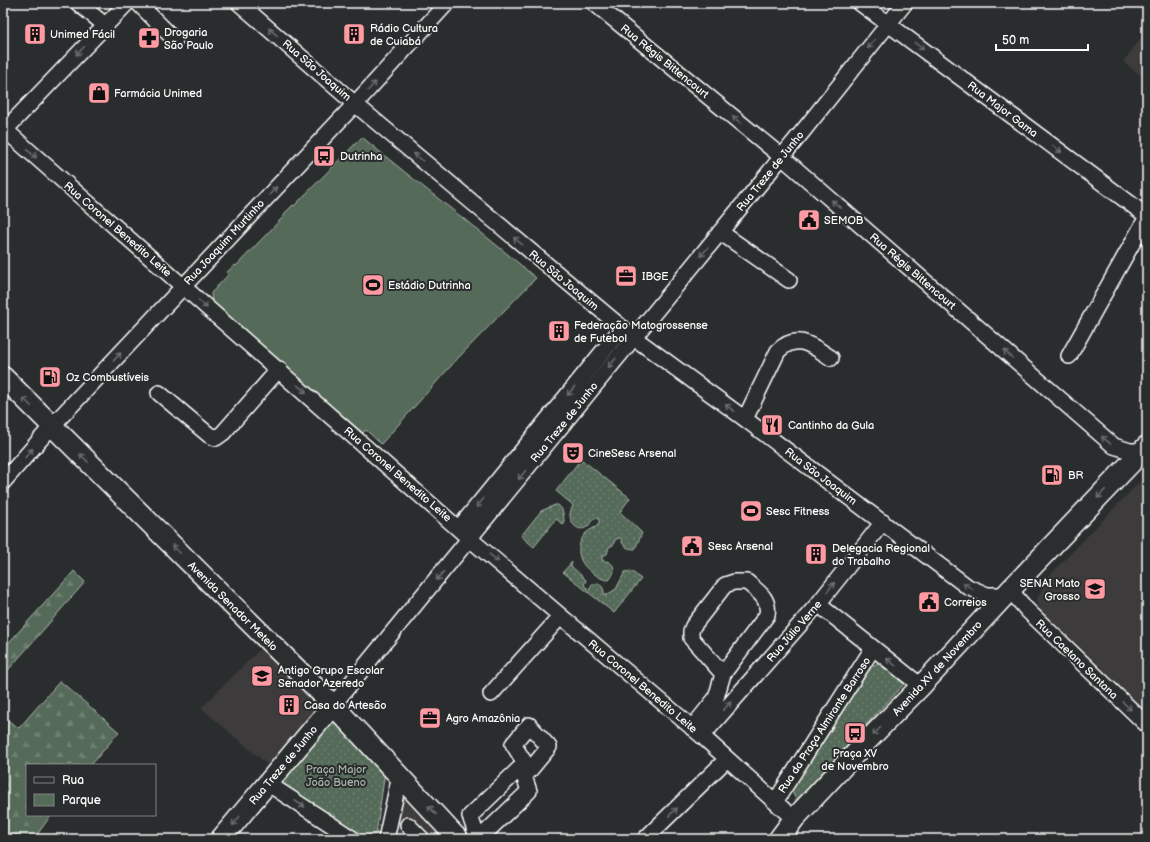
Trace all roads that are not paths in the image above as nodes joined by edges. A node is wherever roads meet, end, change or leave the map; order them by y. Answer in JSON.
{"nodes":[{"id":1,"x":78,"y":3,"type":"edge"},
{"id":2,"x":126,"y":3,"type":"edge"},
{"id":3,"x":138,"y":3,"type":"edge"},
{"id":4,"x":239,"y":3,"type":"edge"},
{"id":5,"x":447,"y":3,"type":"edge"},
{"id":6,"x":594,"y":3,"type":"edge"},
{"id":7,"x":860,"y":3,"type":"edge"},
{"id":8,"x":905,"y":3,"type":"edge"},
{"id":9,"x":888,"y":23,"type":"junction"},
{"id":10,"x":105,"y":25,"type":"junction"},
{"id":11,"x":175,"y":40,"type":"dead end"},
{"id":12,"x":355,"y":104,"type":"junction"},
{"id":13,"x":4,"y":130,"type":"edge"},
{"id":14,"x":782,"y":157,"type":"junction"},
{"id":15,"x":1147,"y":216,"type":"edge"},
{"id":16,"x":720,"y":232,"type":"junction"},
{"id":17,"x":789,"y":280,"type":"dead end"},
{"id":18,"x":182,"y":286,"type":"junction"},
{"id":19,"x":627,"y":333,"type":"junction"},
{"id":20,"x":1069,"y":356,"type":"dead end"},
{"id":21,"x":831,"y":358,"type":"dead end"},
{"id":22,"x":279,"y":369,"type":"junction"},
{"id":23,"x":3,"y":377,"type":"edge"},
{"id":24,"x":159,"y":393,"type":"dead end"},
{"id":25,"x":745,"y":419,"type":"junction"},
{"id":26,"x":52,"y":426,"type":"junction"},
{"id":27,"x":1144,"y":448,"type":"edge"},
{"id":28,"x":3,"y":482,"type":"edge"},
{"id":29,"x":883,"y":522,"type":"junction"},
{"id":30,"x":459,"y":528,"type":"junction"},
{"id":31,"x":470,"y":539,"type":"junction"},
{"id":32,"x":1007,"y":593,"type":"junction"},
{"id":33,"x":818,"y":604,"type":"junction"},
{"id":34,"x":561,"y":616,"type":"junction"},
{"id":35,"x":873,"y":648,"type":"junction"},
{"id":36,"x":723,"y":674,"type":"junction"},
{"id":37,"x":921,"y":686,"type":"junction"},
{"id":38,"x":491,"y":694,"type":"dead end"},
{"id":39,"x":333,"y":705,"type":"junction"},
{"id":40,"x":1147,"y":725,"type":"edge"},
{"id":41,"x":697,"y":732,"type":"junction"},
{"id":42,"x":727,"y":759,"type":"junction"},
{"id":43,"x":400,"y":775,"type":"junction"},
{"id":44,"x":267,"y":783,"type":"junction"},
{"id":45,"x":775,"y":802,"type":"junction"},
{"id":46,"x":794,"y":819,"type":"junction"},
{"id":47,"x":408,"y":825,"type":"dead end"},
{"id":48,"x":221,"y":839,"type":"edge"},
{"id":49,"x":353,"y":839,"type":"edge"},
{"id":50,"x":386,"y":839,"type":"edge"},
{"id":51,"x":422,"y":839,"type":"edge"},
{"id":52,"x":458,"y":839,"type":"edge"},
{"id":53,"x":478,"y":839,"type":"edge"},
{"id":54,"x":645,"y":839,"type":"edge"},
{"id":55,"x":779,"y":839,"type":"edge"}],
"edges":[{"from":1,"to":10,"type":"street"},
{"from":2,"to":10,"type":"street"},
{"from":3,"to":11,"type":"street"},
{"from":12,"to":4,"type":"street","name":"Rua São Joaquim","one_way":true},
{"from":12,"to":5,"type":"street","name":"Rua Joaquim Murtinho","one_way":true},
{"from":14,"to":6,"type":"street","name":"Rua Régis Bittencourt","one_way":true},
{"from":7,"to":9,"type":"street","name":"Rua Major Gama"},
{"from":8,"to":9,"type":"street","name":"Rua Treze de Junho"},
{"from":9,"to":14,"type":"street","name":"Rua Treze de Junho","one_way":true},
{"from":9,"to":15,"type":"street","name":"Rua Major Gama","one_way":true},
{"from":10,"to":13,"type":"street","one_way":true},
{"from":18,"to":12,"type":"street","name":"Rua Joaquim Murtinho","one_way":true},
{"from":19,"to":12,"type":"street","name":"Rua São Joaquim","one_way":true},
{"from":13,"to":18,"type":"street","name":"Rua Coronel Benedito Leite","one_way":true},
{"from":14,"to":16,"type":"street","name":"Rua Treze de Junho"},
{"from":27,"to":14,"type":"street","name":"Rua Régis Bittencourt","one_way":true},
{"from":15,"to":20,"type":"street"},
{"from":16,"to":17,"type":"street"},
{"from":16,"to":19,"type":"street","name":"Rua Treze de Junho","one_way":true},
{"from":18,"to":22,"type":"street","name":"Rua Coronel Benedito Leite","one_way":true},
{"from":26,"to":18,"type":"street","name":"Rua Joaquim Murtinho","one_way":true},
{"from":25,"to":19,"type":"street","name":"Rua São Joaquim","one_way":true},
{"from":19,"to":30,"type":"street","name":"Rua Treze de Junho","one_way":true},
{"from":19,"to":31,"type":"street","name":"Rua Treze de Junho","one_way":true},
{"from":21,"to":25,"type":"street"},
{"from":22,"to":24,"type":"street"},
{"from":22,"to":30,"type":"street","name":"Rua Coronel Benedito Leite","one_way":true},
{"from":26,"to":23,"type":"main road","name":"Avenida Senador Metelo","one_way":true},
{"from":25,"to":29,"type":"street","name":"Rua São Joaquim"},
{"from":28,"to":26,"type":"street","name":"Rua Joaquim Murtinho","one_way":true},
{"from":39,"to":26,"type":"main road","name":"Avenida Senador Metelo","one_way":true},
{"from":27,"to":32,"type":"main road","name":"Avenida XV de Novembro","one_way":true},
{"from":32,"to":29,"type":"street","name":"Rua São Joaquim","one_way":true},
{"from":33,"to":29,"type":"street","name":"Rua Júlio Verne","one_way":true},
{"from":30,"to":31,"type":"street","name":"Rua Coronel Benedito Leite"},
{"from":31,"to":34,"type":"street","name":"Rua Coronel Benedito Leite","one_way":true},
{"from":31,"to":39,"type":"street","name":"Rua Treze de Junho","one_way":true},
{"from":32,"to":37,"type":"main road","name":"Avenida XV de Novembro"},
{"from":32,"to":40,"type":"street","name":"Rua Caetano Santana","one_way":true},
{"from":33,"to":35,"type":"street"},
{"from":41,"to":33,"type":"street","name":"Rua Júlio Verne","one_way":true},
{"from":34,"to":38,"type":"street"},
{"from":34,"to":41,"type":"street","name":"Rua Coronel Benedito Leite"},
{"from":37,"to":35,"type":"street","one_way":true},
{"from":35,"to":45,"type":"street","name":"Rua da Praça Almirante Barroso"},
{"from":36,"to":36,"type":"street"},
{"from":36,"to":41,"type":"street"},
{"from":37,"to":46,"type":"main road","name":"Avenida XV de Novembro","one_way":true},
{"from":39,"to":43,"type":"main road","name":"Avenida Senador Metelo"},
{"from":39,"to":44,"type":"main road","name":"Rua Treze de Junho"},
{"from":41,"to":42,"type":"street","name":"Rua Coronel Benedito Leite"},
{"from":42,"to":45,"type":"street","name":"Rua Coronel Benedito Leite"},
{"from":54,"to":42,"type":"street","one_way":true},
{"from":43,"to":50,"type":"street"},
{"from":52,"to":43,"type":"main road","name":"Avenida Senador Metelo","one_way":true},
{"from":44,"to":48,"type":"main road","name":"Rua Treze de Junho","one_way":true},
{"from":44,"to":49,"type":"street","one_way":true},
{"from":45,"to":46,"type":"street","name":"Rua Coronel Benedito Leite"},
{"from":46,"to":55,"type":"main road","name":"Avenida XV de Novembro"},
{"from":47,"to":51,"type":"street"},
{"from":53,"to":53,"type":"street"}]}
